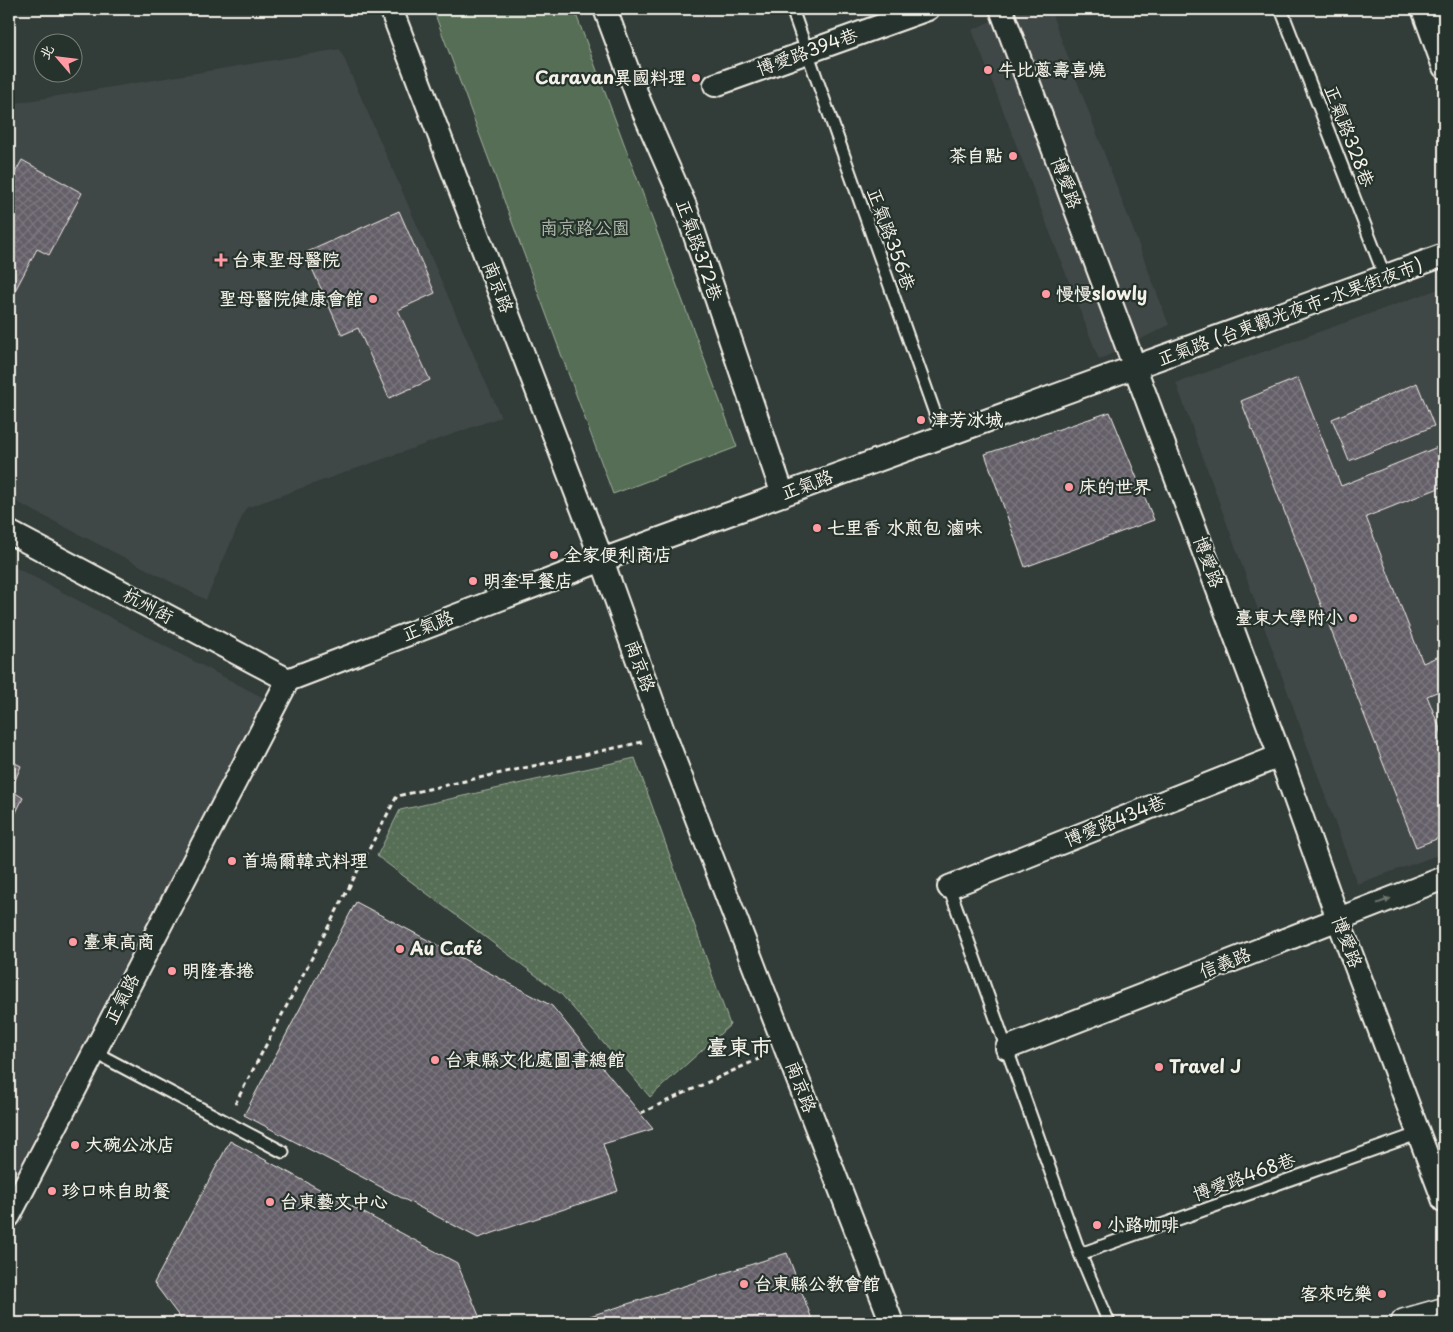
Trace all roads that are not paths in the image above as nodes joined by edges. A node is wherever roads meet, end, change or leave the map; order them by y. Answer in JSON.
{"nodes":[{"id":1,"x":391,"y":9,"type":"edge"},
{"id":2,"x":605,"y":9,"type":"edge"},
{"id":3,"x":792,"y":9,"type":"edge"},
{"id":4,"x":928,"y":9,"type":"edge"},
{"id":5,"x":1001,"y":9,"type":"edge"},
{"id":6,"x":1281,"y":9,"type":"edge"},
{"id":7,"x":1423,"y":9,"type":"edge"},
{"id":8,"x":806,"y":53,"type":"junction"},
{"id":9,"x":1444,"y":67,"type":"edge"},
{"id":10,"x":715,"y":85,"type":"dead end"},
{"id":11,"x":1444,"y":256,"type":"edge"},
{"id":12,"x":1385,"y":277,"type":"junction"},
{"id":13,"x":1136,"y":368,"type":"junction"},
{"id":14,"x":943,"y":436,"type":"junction"},
{"id":15,"x":783,"y":494,"type":"junction"},
{"id":16,"x":9,"y":532,"type":"edge"},
{"id":17,"x":602,"y":560,"type":"junction"},
{"id":18,"x":288,"y":680,"type":"junction"},
{"id":19,"x":1280,"y":756,"type":"junction"},
{"id":20,"x":1444,"y":878,"type":"edge"},
{"id":21,"x":949,"y":887,"type":"joint"},
{"id":22,"x":1338,"y":919,"type":"junction"},
{"id":23,"x":1007,"y":1048,"type":"junction"},
{"id":24,"x":94,"y":1052,"type":"junction"},
{"id":25,"x":1420,"y":1133,"type":"junction"},
{"id":26,"x":283,"y":1152,"type":"dead end"},
{"id":27,"x":1444,"y":1201,"type":"edge"},
{"id":28,"x":9,"y":1216,"type":"edge"},
{"id":29,"x":1080,"y":1254,"type":"junction"},
{"id":30,"x":1444,"y":1312,"type":"edge"},
{"id":31,"x":892,"y":1323,"type":"edge"},
{"id":32,"x":1109,"y":1323,"type":"edge"},
{"id":33,"x":1405,"y":1323,"type":"edge"}],
"edges":[{"from":1,"to":17,"type":"street","name":"南京路"},
{"from":2,"to":15,"type":"street","name":"正氣路372巷"},
{"from":3,"to":8,"type":"lane","name":"正氣路356巷"},
{"from":4,"to":8,"type":"street","name":"博愛路394巷"},
{"from":5,"to":13,"type":"street","name":"博愛路"},
{"from":6,"to":12,"type":"lane","name":"正氣路328巷"},
{"from":7,"to":9,"type":"street"},
{"from":8,"to":10,"type":"street","name":"博愛路394巷"},
{"from":8,"to":14,"type":"lane","name":"正氣路356巷"},
{"from":11,"to":12,"type":"street","name":"正氣路 (台東觀光夜市-水果街夜市)"},
{"from":12,"to":13,"type":"street","name":"正氣路 (台東觀光夜市-水果街夜市)"},
{"from":13,"to":14,"type":"street","name":"正氣路"},
{"from":13,"to":19,"type":"street","name":"博愛路"},
{"from":14,"to":15,"type":"street","name":"正氣路"},
{"from":15,"to":17,"type":"street","name":"正氣路"},
{"from":16,"to":18,"type":"street","name":"杭州街"},
{"from":17,"to":18,"type":"street","name":"正氣路"},
{"from":17,"to":31,"type":"street","name":"南京路"},
{"from":18,"to":24,"type":"street","name":"正氣路"},
{"from":19,"to":21,"type":"street","name":"博愛路434巷"},
{"from":19,"to":22,"type":"street","name":"博愛路"},
{"from":22,"to":20,"type":"street","name":"信義路","one_way":true},
{"from":21,"to":23,"type":"lane"},
{"from":22,"to":23,"type":"street","name":"信義路"},
{"from":22,"to":25,"type":"street","name":"博愛路"},
{"from":23,"to":29,"type":"lane"},
{"from":24,"to":26,"type":"lane"},
{"from":24,"to":28,"type":"street","name":"正氣路"},
{"from":25,"to":27,"type":"street","name":"博愛路"},
{"from":25,"to":29,"type":"lane","name":"博愛路468巷"},
{"from":29,"to":32,"type":"lane"},
{"from":30,"to":33,"type":"street"}]}
